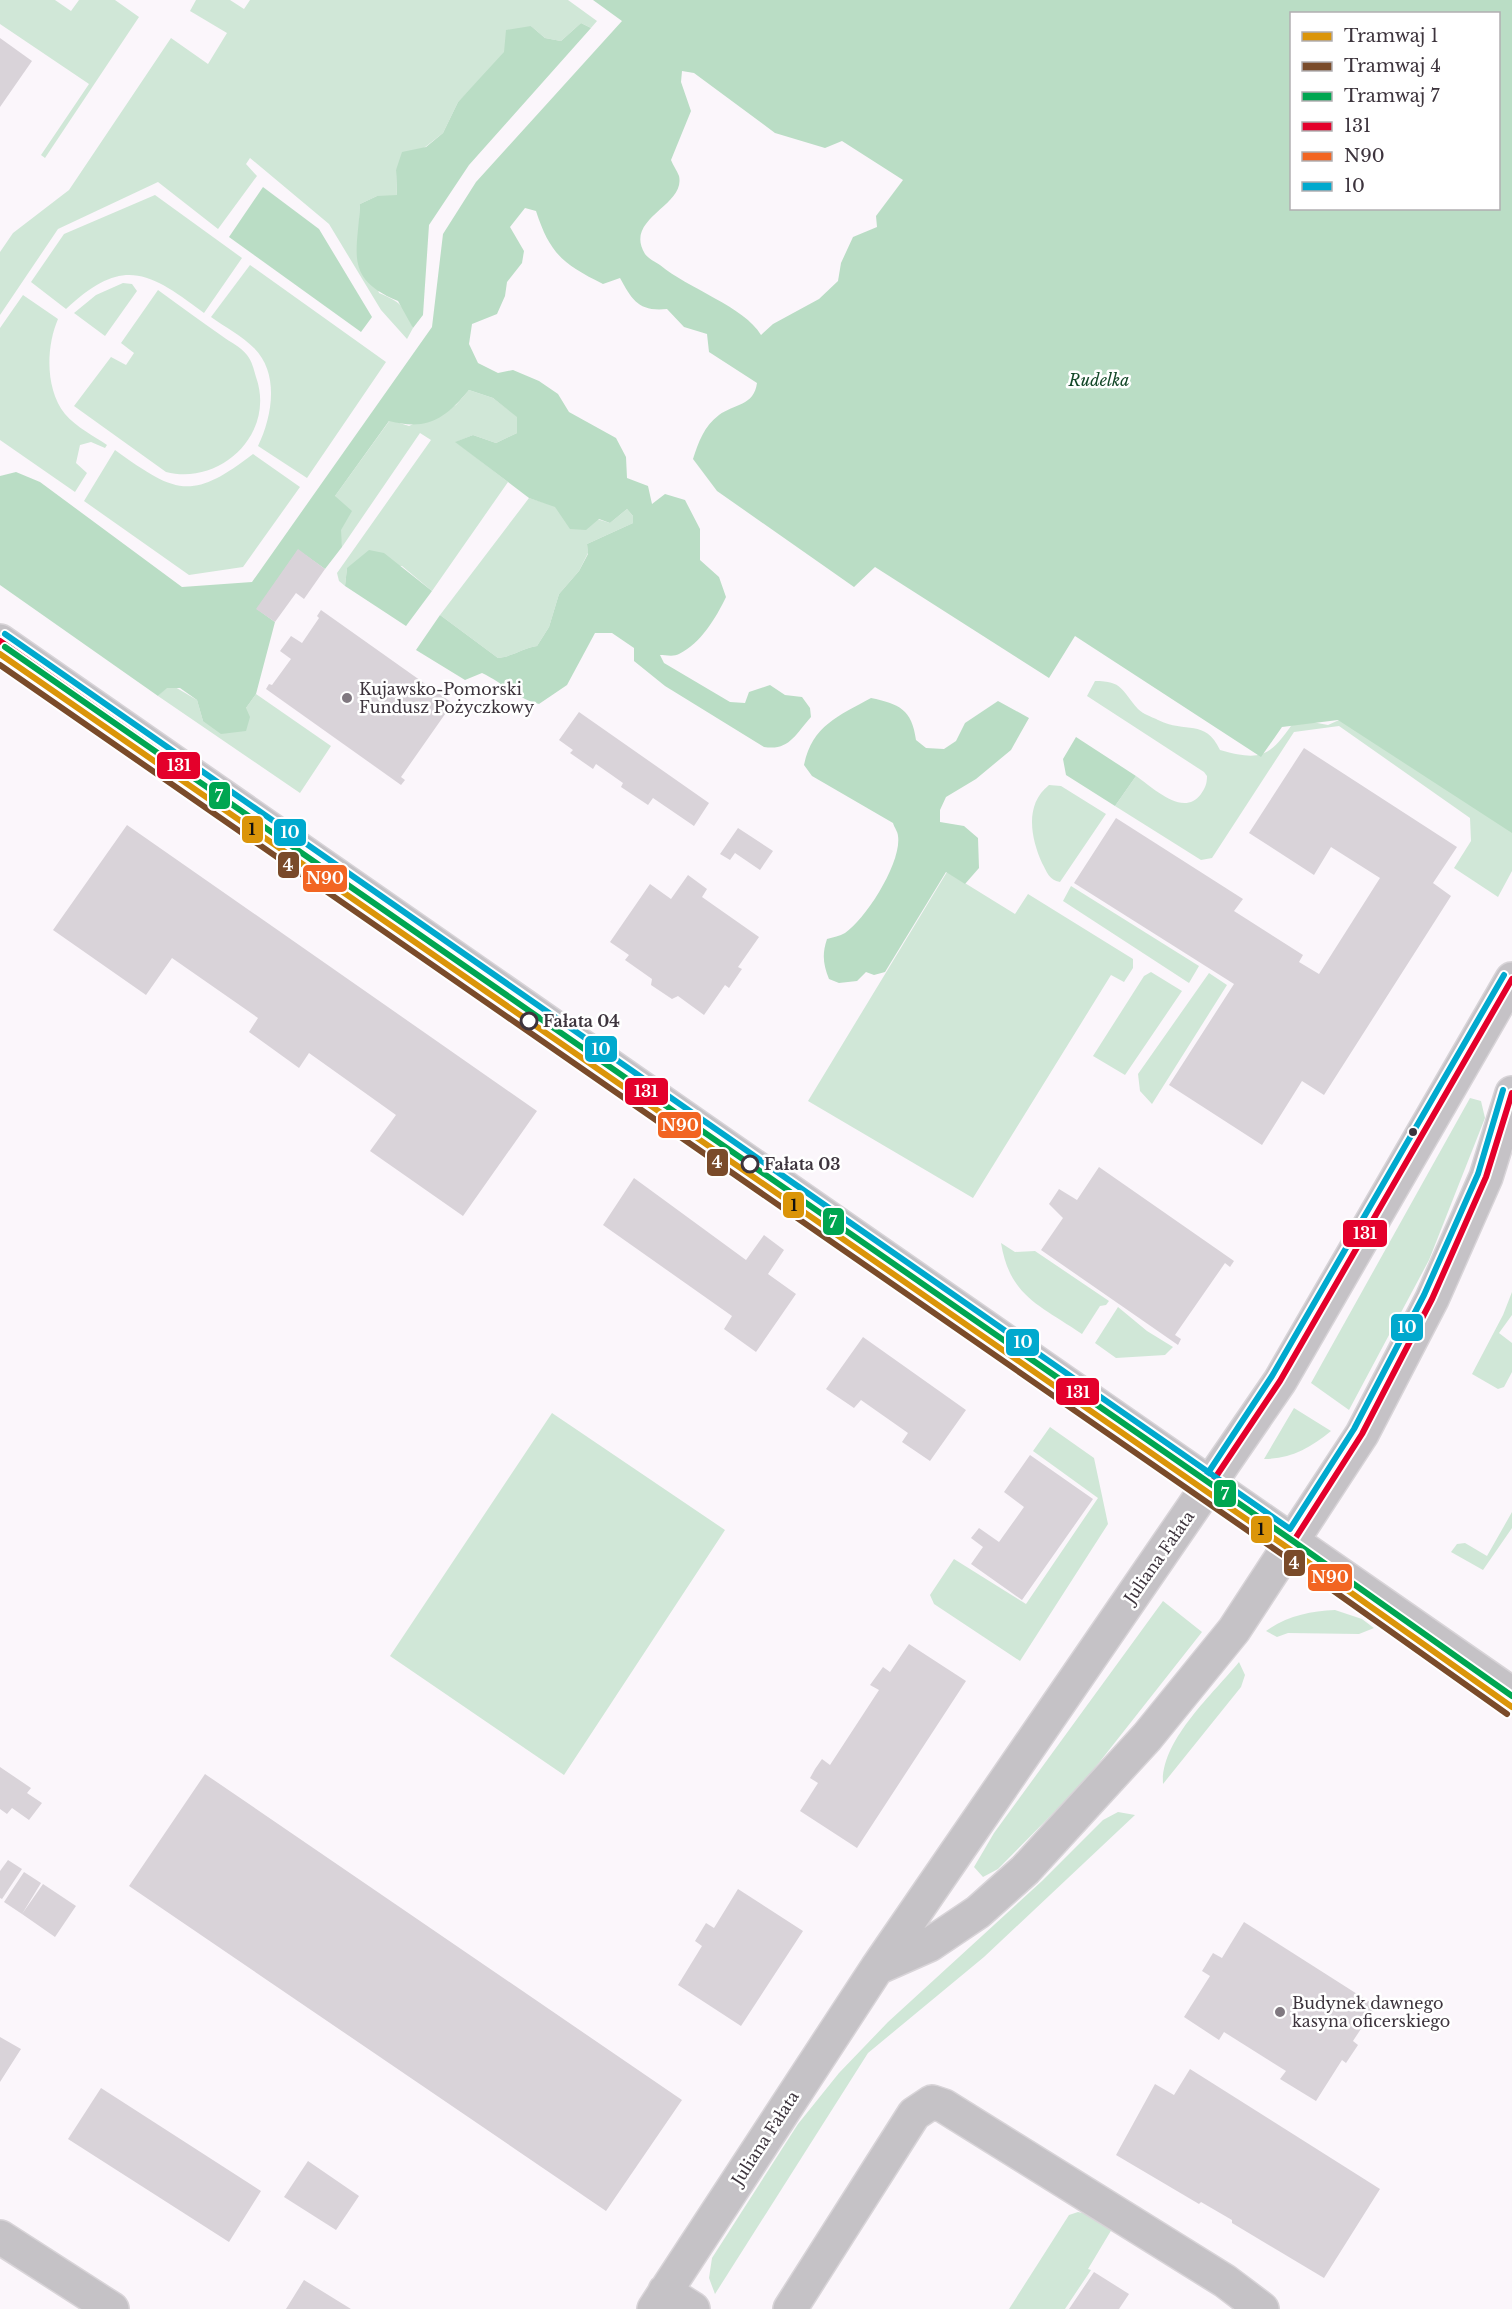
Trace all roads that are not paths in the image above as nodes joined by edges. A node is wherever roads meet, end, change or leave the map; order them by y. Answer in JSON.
{"nodes":[{"id":1,"x":0,"y":641,"type":"edge"},
{"id":2,"x":1512,"y":979,"type":"edge"},
{"id":3,"x":1512,"y":1093,"type":"edge"},
{"id":4,"x":1210,"y":1484,"type":"junction"},
{"id":5,"x":1293,"y":1542,"type":"junction"},
{"id":6,"x":1512,"y":1694,"type":"edge"},
{"id":7,"x":877,"y":1968,"type":"junction"},
{"id":8,"x":0,"y":2237,"type":"edge"},
{"id":9,"x":659,"y":2300,"type":"edge"},
{"id":10,"x":112,"y":2309,"type":"edge"},
{"id":11,"x":693,"y":2309,"type":"edge"},
{"id":12,"x":790,"y":2309,"type":"edge"},
{"id":13,"x":1262,"y":2309,"type":"edge"}],
"edges":[{"from":1,"to":4,"type":"street"},
{"from":2,"to":4,"type":"street","name":"Juliana Fałata"},
{"from":3,"to":5,"type":"street"},
{"from":4,"to":5,"type":"street"},
{"from":4,"to":7,"type":"street","name":"Juliana Fałata"},
{"from":5,"to":6,"type":"street"},
{"from":5,"to":7,"type":"street"},
{"from":7,"to":9,"type":"street","name":"Juliana Fałata"},
{"from":8,"to":10,"type":"street"},
{"from":9,"to":11,"type":"street"},
{"from":12,"to":13,"type":"street"}]}
